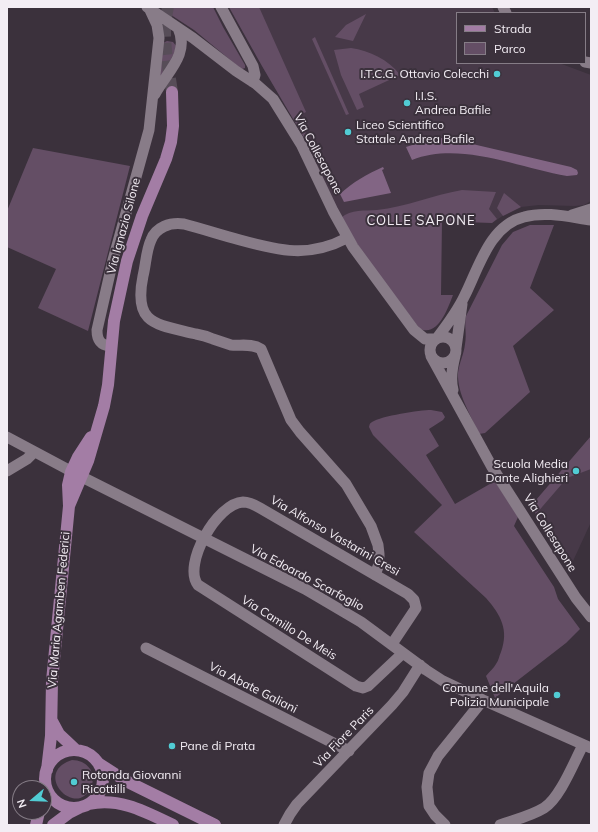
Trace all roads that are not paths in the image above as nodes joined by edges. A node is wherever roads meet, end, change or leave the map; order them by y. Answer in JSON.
{"nodes":[{"id":1,"x":221,"y":7,"type":"edge"},
{"id":2,"x":148,"y":8,"type":"edge"},
{"id":3,"x":178,"y":28,"type":"junction"},
{"id":4,"x":159,"y":38,"type":"junction"},
{"id":5,"x":198,"y":41,"type":"junction"},
{"id":6,"x":181,"y":48,"type":"junction"},
{"id":7,"x":253,"y":82,"type":"junction"},
{"id":8,"x":172,"y":92,"type":"tunnel mouth"},
{"id":9,"x":153,"y":98,"type":"junction"},
{"id":10,"x":591,"y":209,"type":"edge"},
{"id":11,"x":568,"y":216,"type":"junction"},
{"id":12,"x":591,"y":220,"type":"edge"},
{"id":13,"x":347,"y":238,"type":"junction"},
{"id":14,"x":464,"y":296,"type":"junction"},
{"id":15,"x":436,"y":339,"type":"junction"},
{"id":16,"x":110,"y":346,"type":"junction"},
{"id":17,"x":456,"y":351,"type":"junction"},
{"id":18,"x":431,"y":356,"type":"junction"},
{"id":19,"x":456,"y":398,"type":"junction"},
{"id":20,"x":97,"y":427,"type":"junction"},
{"id":21,"x":7,"y":437,"type":"edge"},
{"id":22,"x":34,"y":452,"type":"junction"},
{"id":23,"x":7,"y":471,"type":"edge"},
{"id":24,"x":71,"y":472,"type":"junction"},
{"id":25,"x":82,"y":477,"type":"junction"},
{"id":26,"x":69,"y":506,"type":"junction"},
{"id":27,"x":204,"y":538,"type":"junction"},
{"id":28,"x":375,"y":574,"type":"junction"},
{"id":29,"x":591,"y":617,"type":"edge"},
{"id":30,"x":392,"y":644,"type":"junction"},
{"id":31,"x":146,"y":648,"type":"dead end"},
{"id":32,"x":403,"y":652,"type":"junction"},
{"id":33,"x":420,"y":665,"type":"junction"},
{"id":34,"x":483,"y":700,"type":"junction"},
{"id":35,"x":51,"y":714,"type":"junction"},
{"id":36,"x":587,"y":746,"type":"edge"},
{"id":37,"x":76,"y":750,"type":"junction"},
{"id":38,"x":349,"y":750,"type":"junction"},
{"id":39,"x":98,"y":763,"type":"junction"},
{"id":40,"x":45,"y":779,"type":"edge"},
{"id":41,"x":85,"y":805,"type":"junction"},
{"id":42,"x":53,"y":825,"type":"edge"},
{"id":43,"x":173,"y":825,"type":"edge"},
{"id":44,"x":215,"y":825,"type":"edge"},
{"id":45,"x":284,"y":825,"type":"edge"},
{"id":46,"x":445,"y":825,"type":"edge"},
{"id":47,"x":500,"y":825,"type":"edge"}],
"edges":[{"from":1,"to":7,"type":"street"},
{"from":2,"to":3,"type":"street","name":"Via Collesapone"},
{"from":2,"to":4,"type":"street"},
{"from":3,"to":4,"type":"street"},
{"from":3,"to":5,"type":"street","name":"Via Collesapone"},
{"from":3,"to":6,"type":"street"},
{"from":4,"to":9,"type":"street","name":"Via Ignazio Silone"},
{"from":5,"to":6,"type":"street"},
{"from":5,"to":7,"type":"street","name":"Via Collesapone"},
{"from":6,"to":9,"type":"street","name":"Via Ignazio Silone"},
{"from":7,"to":13,"type":"street","name":"Via Collesapone"},
{"from":8,"to":16,"type":"street","name":"Via Ignazio Silone"},
{"from":9,"to":16,"type":"street","name":"Via Ignazio Silone"},
{"from":10,"to":11,"type":"street"},
{"from":11,"to":12,"type":"street"},
{"from":11,"to":14,"type":"street"},
{"from":13,"to":15,"type":"street","name":"Via Collesapone"},
{"from":13,"to":28,"type":"street"},
{"from":14,"to":15,"type":"street"},
{"from":14,"to":17,"type":"street","name":"Via Collesapone"},
{"from":15,"to":17,"type":"street"},
{"from":15,"to":18,"type":"street"},
{"from":16,"to":20,"type":"street","name":"Via Ignazio Silone"},
{"from":17,"to":18,"type":"street"},
{"from":17,"to":19,"type":"street","name":"Via Collesapone"},
{"from":18,"to":19,"type":"street","name":"Via Collesapone"},
{"from":19,"to":29,"type":"street","name":"Via Collesapone"},
{"from":20,"to":24,"type":"street","name":"Via Ignazio Silone"},
{"from":20,"to":25,"type":"street","name":"Via Ignazio Silone"},
{"from":21,"to":22,"type":"street","name":"Via Edoardo Scarfoglio"},
{"from":22,"to":23,"type":"street"},
{"from":22,"to":24,"type":"street","name":"Via Edoardo Scarfoglio"},
{"from":24,"to":25,"type":"street","name":"Via Edoardo Scarfoglio"},
{"from":24,"to":26,"type":"street","name":"Via Maria Agamben Federici"},
{"from":25,"to":26,"type":"street","name":"Via Maria Agamben Federici"},
{"from":25,"to":27,"type":"street","name":"Via Edoardo Scarfoglio"},
{"from":26,"to":35,"type":"street","name":"Via Maria Agamben Federici"},
{"from":27,"to":28,"type":"street","name":"Via Alfonso Vastarini Cresi"},
{"from":27,"to":30,"type":"street","name":"Via Edoardo Scarfoglio"},
{"from":27,"to":32,"type":"street","name":"Via Camillo De Meis"},
{"from":28,"to":30,"type":"street","name":"Via Alfonso Vastarini Cresi"},
{"from":30,"to":32,"type":"street","name":"Via Edoardo Scarfoglio"},
{"from":31,"to":38,"type":"street","name":"Via Abate Galiani"},
{"from":32,"to":33,"type":"street","name":"Via Edoardo Scarfoglio"},
{"from":33,"to":34,"type":"street","name":"Via Edoardo Scarfoglio"},
{"from":33,"to":38,"type":"street","name":"Via Fiore Paris"},
{"from":34,"to":36,"type":"street","name":"Via Edoardo Scarfoglio"},
{"from":34,"to":46,"type":"street"},
{"from":35,"to":37,"type":"street","name":"Via Maria Agamben Federici"},
{"from":35,"to":40,"type":"street","name":"Via Maria Agamben Federici"},
{"from":36,"to":47,"type":"street"},
{"from":37,"to":39,"type":"street"},
{"from":37,"to":40,"type":"street"},
{"from":38,"to":45,"type":"street","name":"Via Fiore Paris"},
{"from":39,"to":41,"type":"street"},
{"from":39,"to":44,"type":"street"},
{"from":40,"to":41,"type":"street"},
{"from":41,"to":42,"type":"street"},
{"from":41,"to":43,"type":"street"}]}
